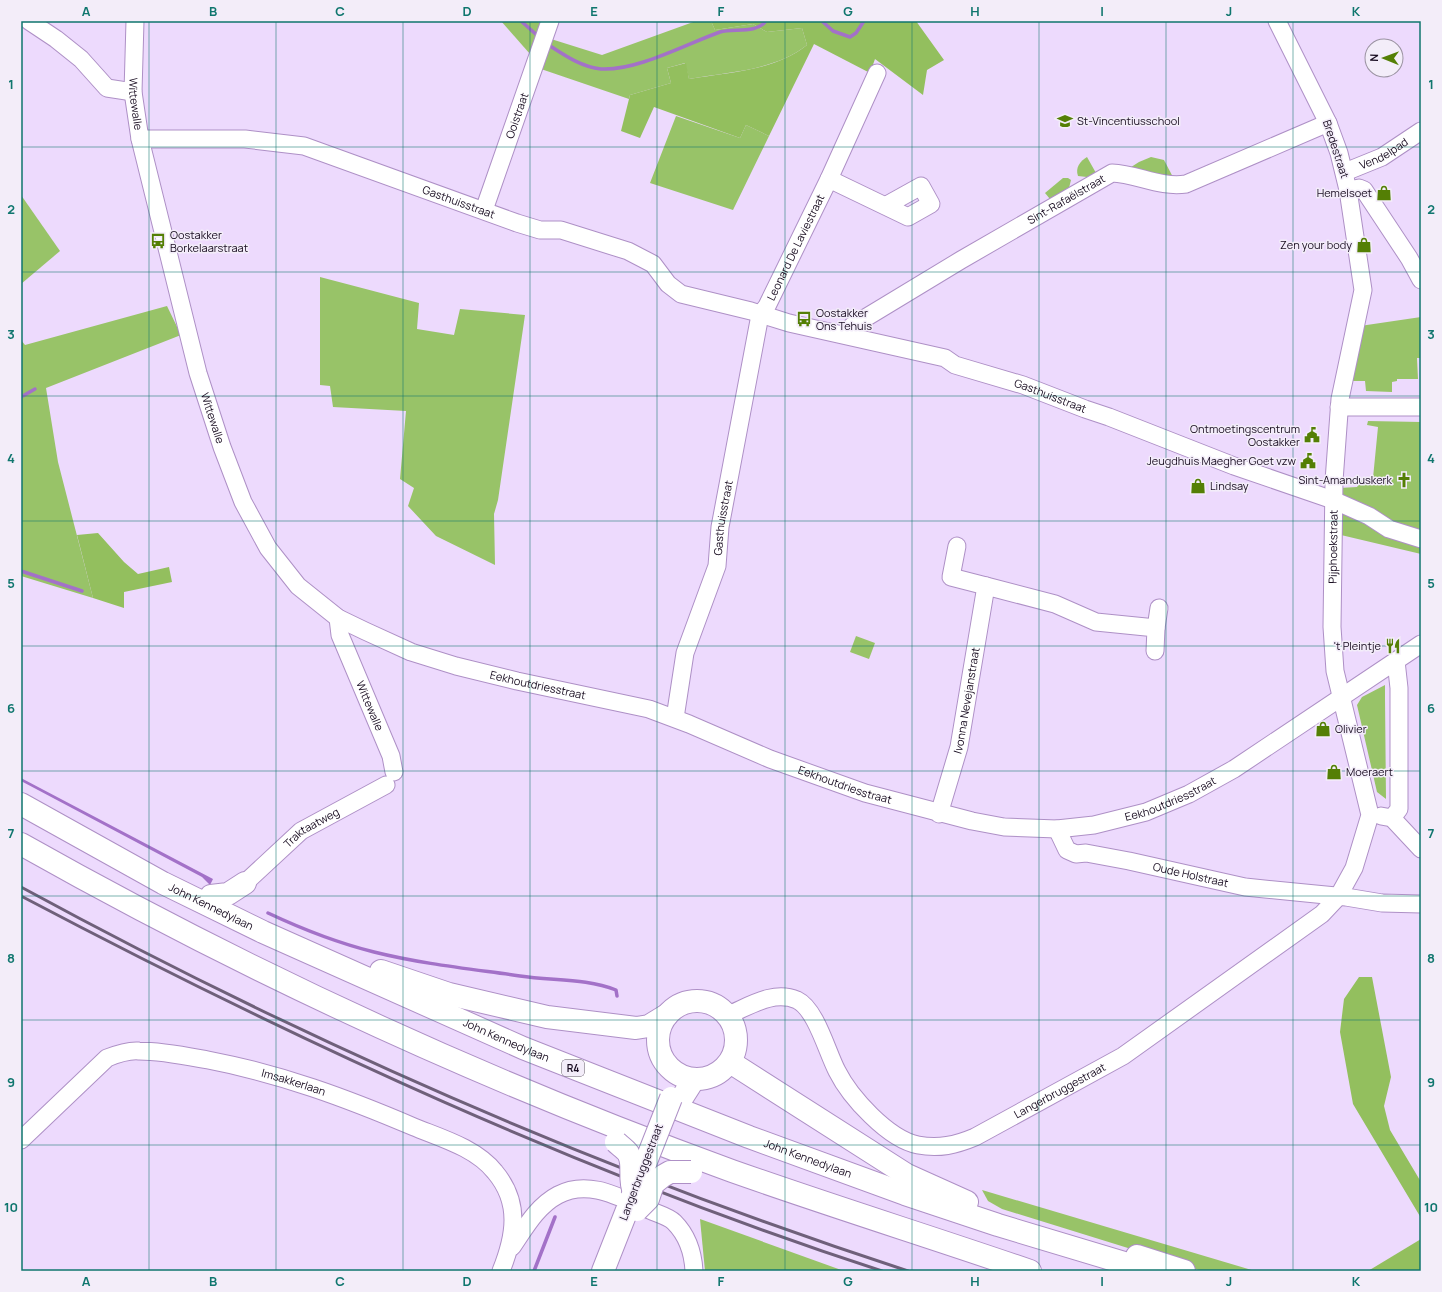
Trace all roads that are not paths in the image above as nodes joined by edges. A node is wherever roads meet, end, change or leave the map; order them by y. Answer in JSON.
{"nodes":[{"id":1,"x":29,"y":21,"type":"edge"},
{"id":2,"x":135,"y":21,"type":"edge"},
{"id":3,"x":550,"y":21,"type":"edge"},
{"id":4,"x":1277,"y":21,"type":"edge"},
{"id":5,"x":877,"y":73,"type":"dead end"},
{"id":6,"x":133,"y":92,"type":"junction"},
{"id":7,"x":1328,"y":123,"type":"junction"},
{"id":8,"x":1421,"y":131,"type":"edge"},
{"id":9,"x":140,"y":139,"type":"junction"},
{"id":10,"x":1345,"y":172,"type":"junction"},
{"id":11,"x":829,"y":179,"type":"junction"},
{"id":12,"x":1348,"y":190,"type":"junction"},
{"id":13,"x":885,"y":206,"type":"dead end"},
{"id":14,"x":484,"y":210,"type":"junction"},
{"id":15,"x":1421,"y":280,"type":"edge"},
{"id":16,"x":760,"y":315,"type":"junction"},
{"id":17,"x":850,"y":336,"type":"junction"},
{"id":18,"x":1340,"y":407,"type":"junction"},
{"id":19,"x":1421,"y":407,"type":"edge"},
{"id":20,"x":1333,"y":500,"type":"junction"},
{"id":21,"x":1421,"y":539,"type":"edge"},
{"id":22,"x":957,"y":546,"type":"dead end"},
{"id":23,"x":986,"y":586,"type":"junction"},
{"id":24,"x":1159,"y":608,"type":"dead end"},
{"id":25,"x":338,"y":618,"type":"junction"},
{"id":26,"x":1156,"y":628,"type":"junction"},
{"id":27,"x":1421,"y":644,"type":"edge"},
{"id":28,"x":1154,"y":651,"type":"dead end"},
{"id":29,"x":1396,"y":661,"type":"junction"},
{"id":30,"x":1341,"y":696,"type":"junction"},
{"id":31,"x":675,"y":718,"type":"junction"},
{"id":32,"x":390,"y":779,"type":"joint"},
{"id":33,"x":21,"y":804,"type":"edge"},
{"id":34,"x":939,"y":814,"type":"junction"},
{"id":35,"x":1370,"y":815,"type":"junction"},
{"id":36,"x":21,"y":816,"type":"edge"},
{"id":37,"x":1392,"y":818,"type":"junction"},
{"id":38,"x":1057,"y":829,"type":"junction"},
{"id":39,"x":21,"y":844,"type":"edge"},
{"id":40,"x":1421,"y":849,"type":"edge"},
{"id":41,"x":66,"y":869,"type":"junction"},
{"id":42,"x":148,"y":874,"type":"junction"},
{"id":43,"x":245,"y":883,"type":"junction"},
{"id":44,"x":211,"y":896,"type":"junction"},
{"id":45,"x":1338,"y":896,"type":"junction"},
{"id":46,"x":1421,"y":904,"type":"edge"},
{"id":47,"x":251,"y":915,"type":"junction"},
{"id":48,"x":667,"y":1014,"type":"junction"},
{"id":49,"x":728,"y":1015,"type":"junction"},
{"id":50,"x":730,"y":1062,"type":"junction"},
{"id":51,"x":684,"y":1076,"type":"junction"},
{"id":52,"x":21,"y":1140,"type":"edge"},
{"id":53,"x":633,"y":1207,"type":"junction"},
{"id":54,"x":508,"y":1254,"type":"junction"},
{"id":55,"x":501,"y":1271,"type":"edge"},
{"id":56,"x":603,"y":1271,"type":"edge"},
{"id":57,"x":613,"y":1271,"type":"edge"},
{"id":58,"x":694,"y":1271,"type":"edge"},
{"id":59,"x":984,"y":1271,"type":"edge"},
{"id":60,"x":1030,"y":1271,"type":"edge"},
{"id":61,"x":1118,"y":1271,"type":"edge"},
{"id":62,"x":1150,"y":1271,"type":"edge"},
{"id":63,"x":1184,"y":1271,"type":"edge"}],
"edges":[{"from":1,"to":6,"type":"street"},
{"from":2,"to":6,"type":"street","name":"Wittewalle"},
{"from":3,"to":14,"type":"street","name":"Ooistraat"},
{"from":4,"to":7,"type":"street","name":"Bredestraat"},
{"from":5,"to":11,"type":"street","name":"Leonard De Laviestraat"},
{"from":6,"to":9,"type":"street","name":"Wittewalle"},
{"from":7,"to":10,"type":"street","name":"Bredestraat"},
{"from":7,"to":17,"type":"street","name":"Sint-Rafaëlstraat"},
{"from":8,"to":10,"type":"street","name":"Vendelpad"},
{"from":9,"to":14,"type":"street","name":"Gasthuisstraat"},
{"from":9,"to":25,"type":"street","name":"Wittewalle"},
{"from":10,"to":12,"type":"street","name":"Bredestraat"},
{"from":11,"to":13,"type":"street"},
{"from":11,"to":16,"type":"street","name":"Leonard De Laviestraat"},
{"from":12,"to":15,"type":"street","name":"Bredestraat"},
{"from":12,"to":18,"type":"street","name":"Pijphoekstraat"},
{"from":14,"to":16,"type":"street","name":"Gasthuisstraat"},
{"from":16,"to":17,"type":"street","name":"Gasthuisstraat"},
{"from":16,"to":31,"type":"street","name":"Gasthuisstraat"},
{"from":17,"to":20,"type":"street","name":"Gasthuisstraat"},
{"from":18,"to":19,"type":"street"},
{"from":18,"to":20,"type":"street","name":"Pijphoekstraat"},
{"from":20,"to":21,"type":"street","name":"Gasthuisstraat"},
{"from":20,"to":30,"type":"street","name":"Pijphoekstraat"},
{"from":22,"to":23,"type":"street"},
{"from":23,"to":26,"type":"street"},
{"from":23,"to":34,"type":"street","name":"Ivonna Nevejanstraat"},
{"from":24,"to":26,"type":"street"},
{"from":25,"to":31,"type":"street","name":"Eekhoutdriesstraat"},
{"from":25,"to":32,"type":"street","name":"Wittewalle"},
{"from":26,"to":28,"type":"street"},
{"from":27,"to":29,"type":"street","name":"Eekhoutdriesstraat"},
{"from":29,"to":30,"type":"street","name":"Eekhoutdriesstraat"},
{"from":29,"to":37,"type":"street"},
{"from":30,"to":35,"type":"street","name":"Pijphoekstraat"},
{"from":30,"to":38,"type":"street","name":"Eekhoutdriesstraat"},
{"from":31,"to":34,"type":"street","name":"Eekhoutdriesstraat"},
{"from":32,"to":43,"type":"street","name":"Traktaatweg"},
{"from":33,"to":42,"type":"main road","name":"John Kennedylaan","number":"R4"},
{"from":34,"to":38,"type":"street","name":"Eekhoutdriesstraat"},
{"from":35,"to":37,"type":"street"},
{"from":35,"to":45,"type":"street","name":"Pijphoekstraat"},
{"from":36,"to":61,"type":"main road","name":"John Kennedylaan","number":"R4"},
{"from":37,"to":40,"type":"street"},
{"from":38,"to":45,"type":"street","name":"Oude Holstraat"},
{"from":39,"to":41,"type":"main road"},
{"from":41,"to":53,"type":"main road","bridge":true},
{"from":41,"to":60,"type":"main road"},
{"from":42,"to":44,"type":"main road"},
{"from":42,"to":62,"type":"main road","name":"John Kennedylaan","number":"R4"},
{"from":43,"to":44,"type":"main road"},
{"from":43,"to":47,"type":"main road"},
{"from":44,"to":47,"type":"main road"},
{"from":45,"to":46,"type":"street"},
{"from":45,"to":49,"type":"street","name":"Langerbruggestraat"},
{"from":47,"to":48,"type":"main road"},
{"from":48,"to":49,"type":"main road"},
{"from":48,"to":51,"type":"main road"},
{"from":49,"to":50,"type":"main road"},
{"from":50,"to":51,"type":"main road"},
{"from":50,"to":63,"type":"main road"},
{"from":51,"to":53,"type":"main road","name":"Langerbruggestraat","bridge":true},
{"from":52,"to":54,"type":"street","name":"Imsakkerlaan"},
{"from":53,"to":56,"type":"main road","name":"Langerbruggestraat"},
{"from":53,"to":57,"type":"main road","name":"Langerbruggestraat"},
{"from":53,"to":59,"type":"main road","bridge":true},
{"from":54,"to":55,"type":"street"},
{"from":54,"to":58,"type":"street"}]}
